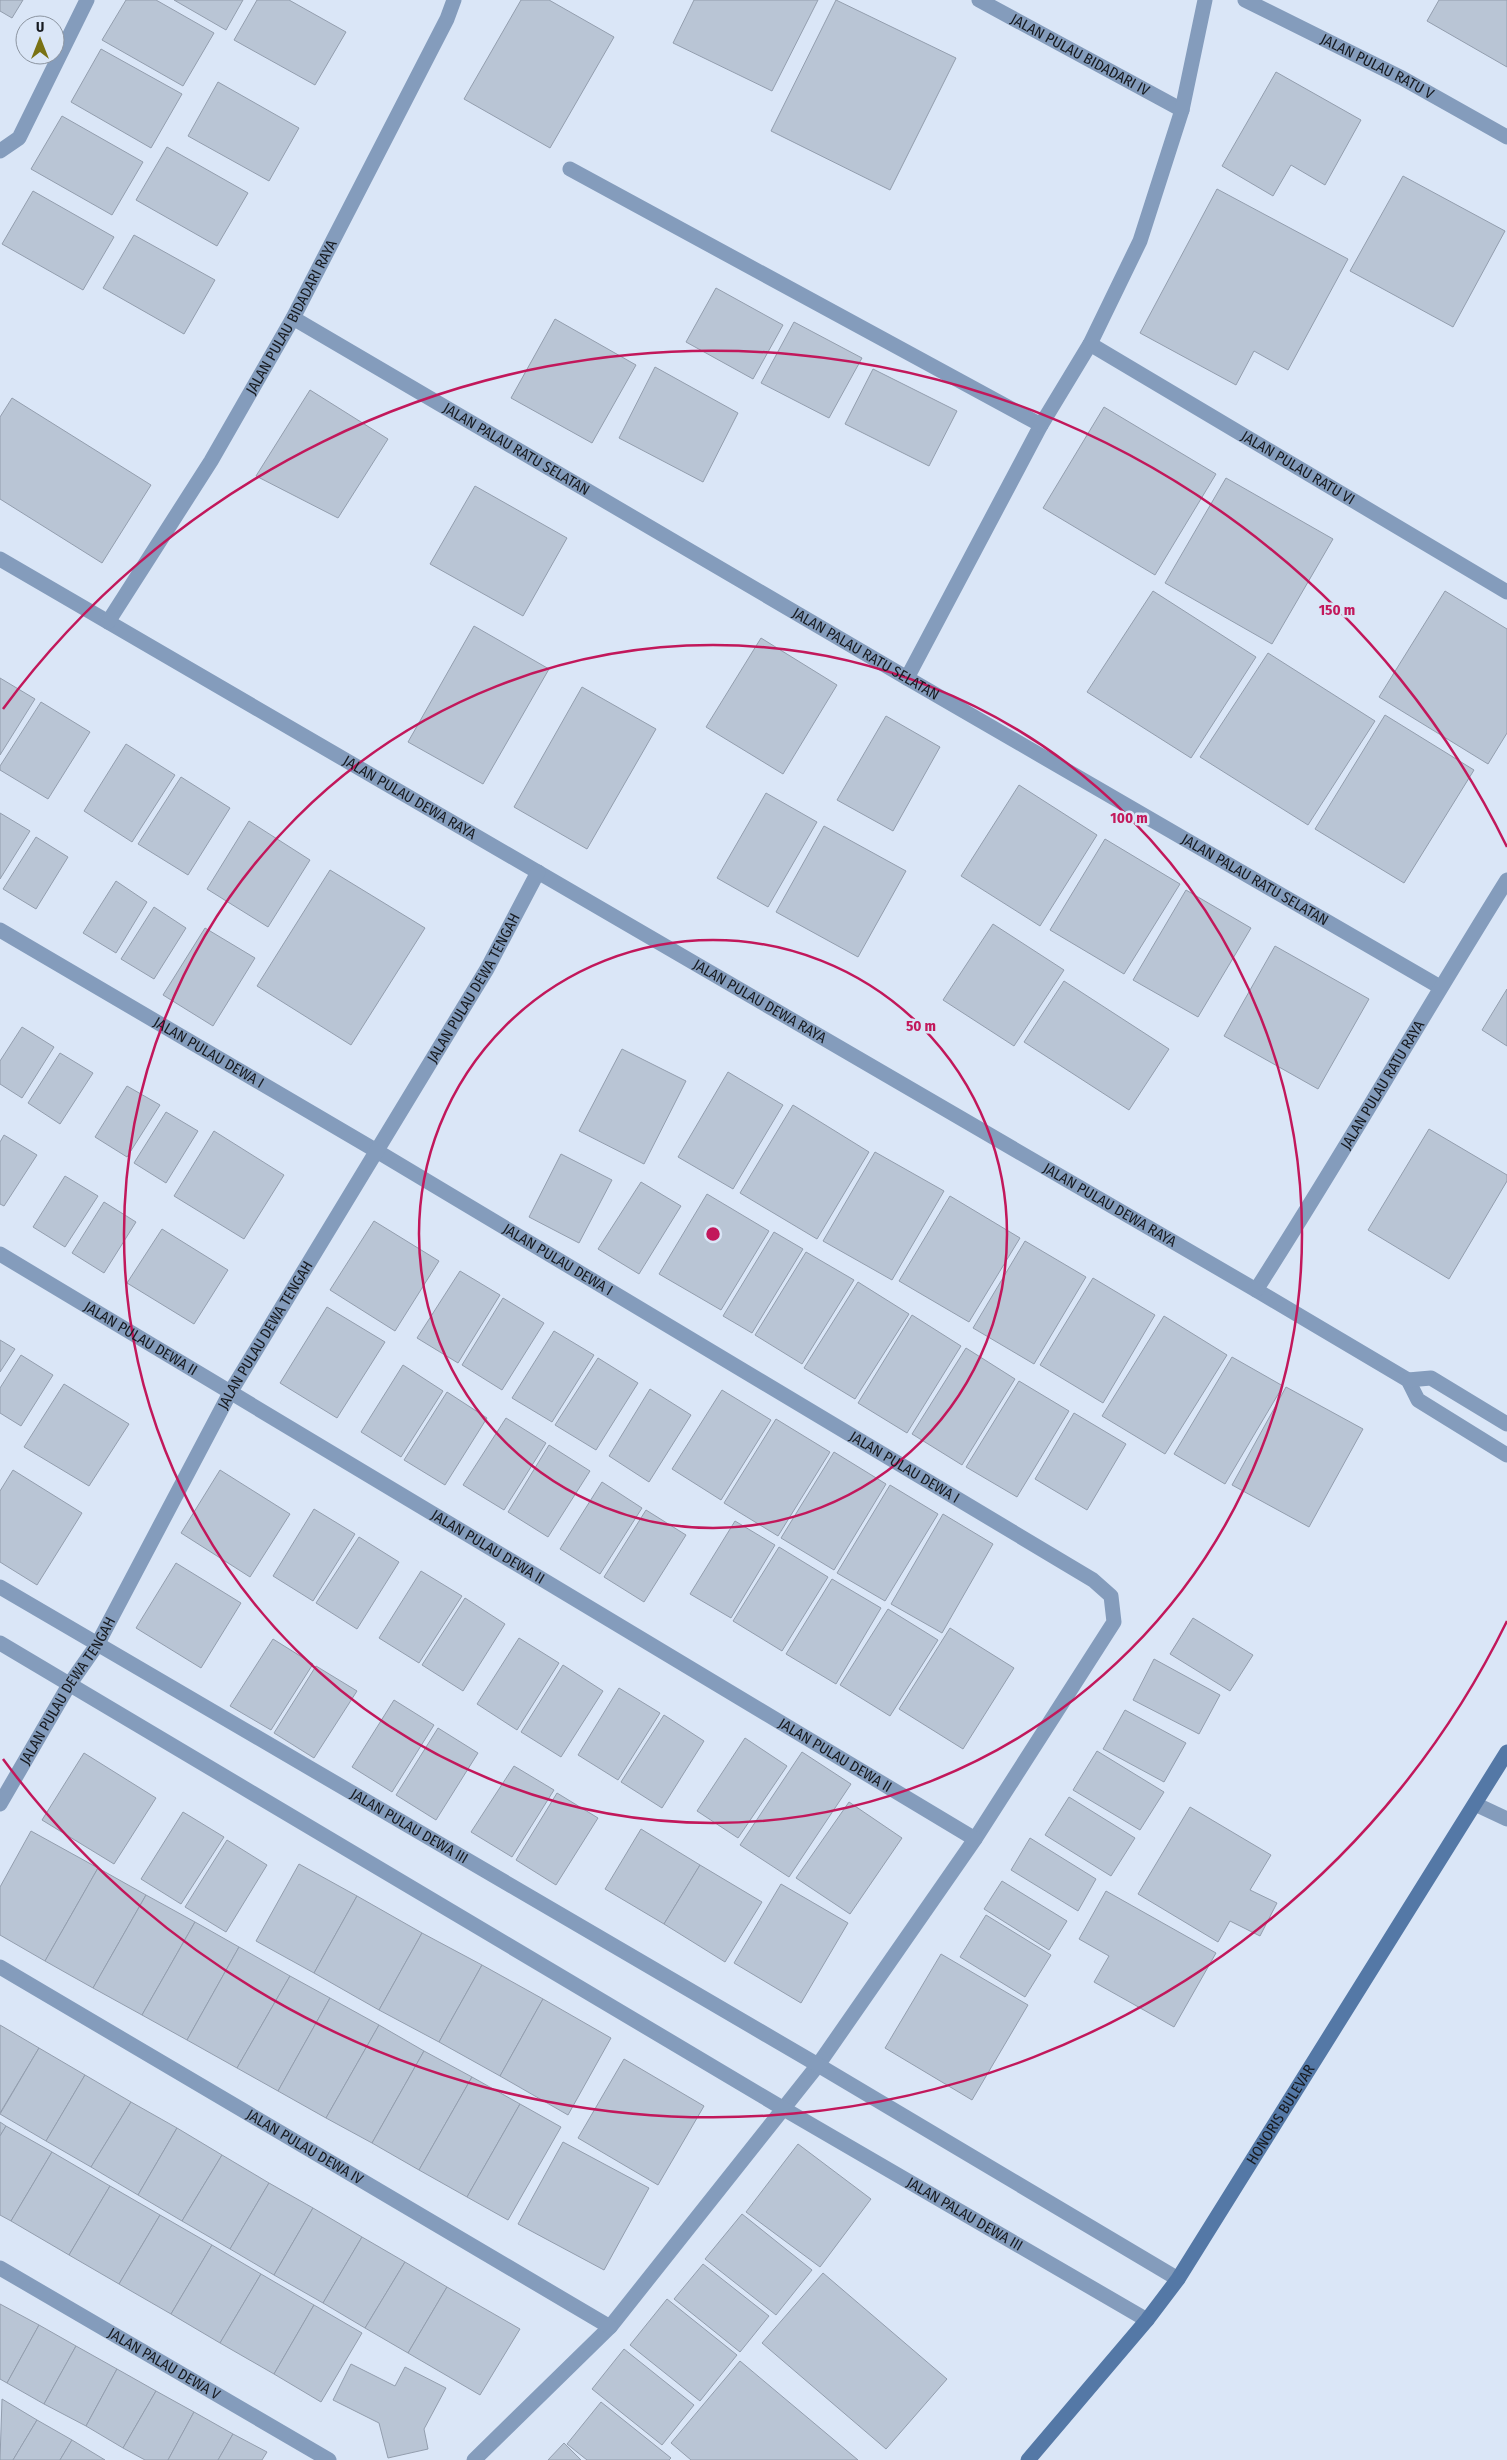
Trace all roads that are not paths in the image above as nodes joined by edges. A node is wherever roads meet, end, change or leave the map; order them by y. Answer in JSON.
{"nodes":[{"id":1,"x":87,"y":0,"type":"edge"},
{"id":2,"x":454,"y":0,"type":"edge"},
{"id":3,"x":979,"y":0,"type":"edge"},
{"id":4,"x":1205,"y":0,"type":"edge"},
{"id":5,"x":1245,"y":0,"type":"edge"},
{"id":6,"x":1182,"y":110,"type":"junction"},
{"id":7,"x":1507,"y":137,"type":"edge"},
{"id":8,"x":0,"y":151,"type":"edge"},
{"id":9,"x":570,"y":169,"type":"dead end"},
{"id":10,"x":293,"y":318,"type":"junction"},
{"id":11,"x":1090,"y":344,"type":"junction"},
{"id":12,"x":1041,"y":425,"type":"junction"},
{"id":13,"x":0,"y":559,"type":"edge"},
{"id":14,"x":1507,"y":592,"type":"edge"},
{"id":15,"x":108,"y":622,"type":"junction"},
{"id":16,"x":906,"y":678,"type":"junction"},
{"id":17,"x":538,"y":872,"type":"junction"},
{"id":18,"x":1507,"y":880,"type":"edge"},
{"id":19,"x":0,"y":930,"type":"edge"},
{"id":20,"x":1440,"y":987,"type":"junction"},
{"id":21,"x":375,"y":1150,"type":"junction"},
{"id":22,"x":0,"y":1254,"type":"edge"},
{"id":23,"x":1256,"y":1290,"type":"junction"},
{"id":24,"x":1408,"y":1380,"type":"junction"},
{"id":25,"x":231,"y":1391,"type":"junction"},
{"id":26,"x":1507,"y":1424,"type":"edge"},
{"id":27,"x":1507,"y":1455,"type":"edge"},
{"id":28,"x":0,"y":1587,"type":"edge"},
{"id":29,"x":0,"y":1643,"type":"edge"},
{"id":30,"x":97,"y":1645,"type":"junction"},
{"id":31,"x":69,"y":1685,"type":"junction"},
{"id":32,"x":1507,"y":1752,"type":"edge"},
{"id":33,"x":0,"y":1804,"type":"edge"},
{"id":34,"x":1475,"y":1804,"type":"junction"},
{"id":35,"x":1507,"y":1819,"type":"edge"},
{"id":36,"x":975,"y":1839,"type":"junction"},
{"id":37,"x":0,"y":1966,"type":"edge"},
{"id":38,"x":818,"y":2065,"type":"junction"},
{"id":39,"x":784,"y":2109,"type":"junction"},
{"id":40,"x":0,"y":2268,"type":"edge"},
{"id":41,"x":1178,"y":2279,"type":"junction"},
{"id":42,"x":1147,"y":2320,"type":"junction"},
{"id":43,"x":610,"y":2327,"type":"junction"},
{"id":44,"x":1033,"y":2459,"type":"edge"},
{"id":45,"x":329,"y":2460,"type":"edge"},
{"id":46,"x":474,"y":2460,"type":"edge"}],
"edges":[{"from":1,"to":8,"type":"street"},
{"from":2,"to":10,"type":"street","name":"JALAN PULAU BIDADARI RAYA"},
{"from":3,"to":6,"type":"street","name":"JALAN PULAU BIDADARI IV"},
{"from":4,"to":6,"type":"street"},
{"from":5,"to":7,"type":"street","name":"JALAN PULAU RATU V"},
{"from":6,"to":11,"type":"street"},
{"from":9,"to":12,"type":"street"},
{"from":10,"to":15,"type":"street","name":"JALAN PULAU BIDADARI RAYA"},
{"from":10,"to":16,"type":"street","name":"JALAN PALAU RATU SELATAN"},
{"from":11,"to":12,"type":"street"},
{"from":11,"to":14,"type":"street","name":"JALAN PULAU RATU VI"},
{"from":12,"to":16,"type":"street"},
{"from":13,"to":15,"type":"street","name":"JALAN PULAU DEWA RAYA"},
{"from":15,"to":17,"type":"street","name":"JALAN PULAU DEWA RAYA"},
{"from":16,"to":20,"type":"street","name":"JALAN PALAU RATU SELATAN"},
{"from":17,"to":21,"type":"street","name":"JALAN PULAU DEWA TENGAH"},
{"from":17,"to":23,"type":"street","name":"JALAN PULAU DEWA RAYA"},
{"from":18,"to":20,"type":"street","name":"JALAN PULAU RATU RAYA"},
{"from":19,"to":21,"type":"street","name":"JALAN PULAU DEWA I"},
{"from":20,"to":23,"type":"street","name":"JALAN PULAU RATU RAYA"},
{"from":21,"to":25,"type":"street","name":"JALAN PULAU DEWA TENGAH"},
{"from":21,"to":36,"type":"street","name":"JALAN PULAU DEWA I"},
{"from":22,"to":25,"type":"street","name":"JALAN PULAU DEWA II"},
{"from":23,"to":24,"type":"street","name":"JALAN PULAU DEWA RAYA"},
{"from":24,"to":26,"type":"street"},
{"from":24,"to":27,"type":"street","name":"JALAN PULAU DEWA RAYA"},
{"from":25,"to":30,"type":"street","name":"JALAN PULAU DEWA TENGAH"},
{"from":25,"to":36,"type":"street","name":"JALAN PULAU DEWA II"},
{"from":28,"to":30,"type":"street","name":"JALAN PULAU DEWA III"},
{"from":29,"to":31,"type":"street"},
{"from":30,"to":31,"type":"street","name":"JALAN PULAU DEWA TENGAH"},
{"from":30,"to":38,"type":"street","name":"JALAN PULAU DEWA III"},
{"from":31,"to":33,"type":"street","name":"JALAN PULAU DEWA TENGAH"},
{"from":31,"to":39,"type":"street"},
{"from":32,"to":34,"type":"street","name":"HONORIS BULEVAR"},
{"from":34,"to":35,"type":"street"},
{"from":34,"to":41,"type":"street","name":"HONORIS BULEVAR"},
{"from":36,"to":38,"type":"street"},
{"from":37,"to":43,"type":"street","name":"JALAN PULAU DEWA IV"},
{"from":38,"to":39,"type":"street"},
{"from":38,"to":41,"type":"street"},
{"from":39,"to":42,"type":"street","name":"JALAN PALAU DEWA III"},
{"from":39,"to":43,"type":"street"},
{"from":40,"to":45,"type":"street","name":"JALAN PALAU DEWA V"},
{"from":41,"to":42,"type":"street","name":"HONORIS BULEVAR"},
{"from":42,"to":44,"type":"street","name":"HONORIS BULEVAR"},
{"from":43,"to":46,"type":"street"}]}
